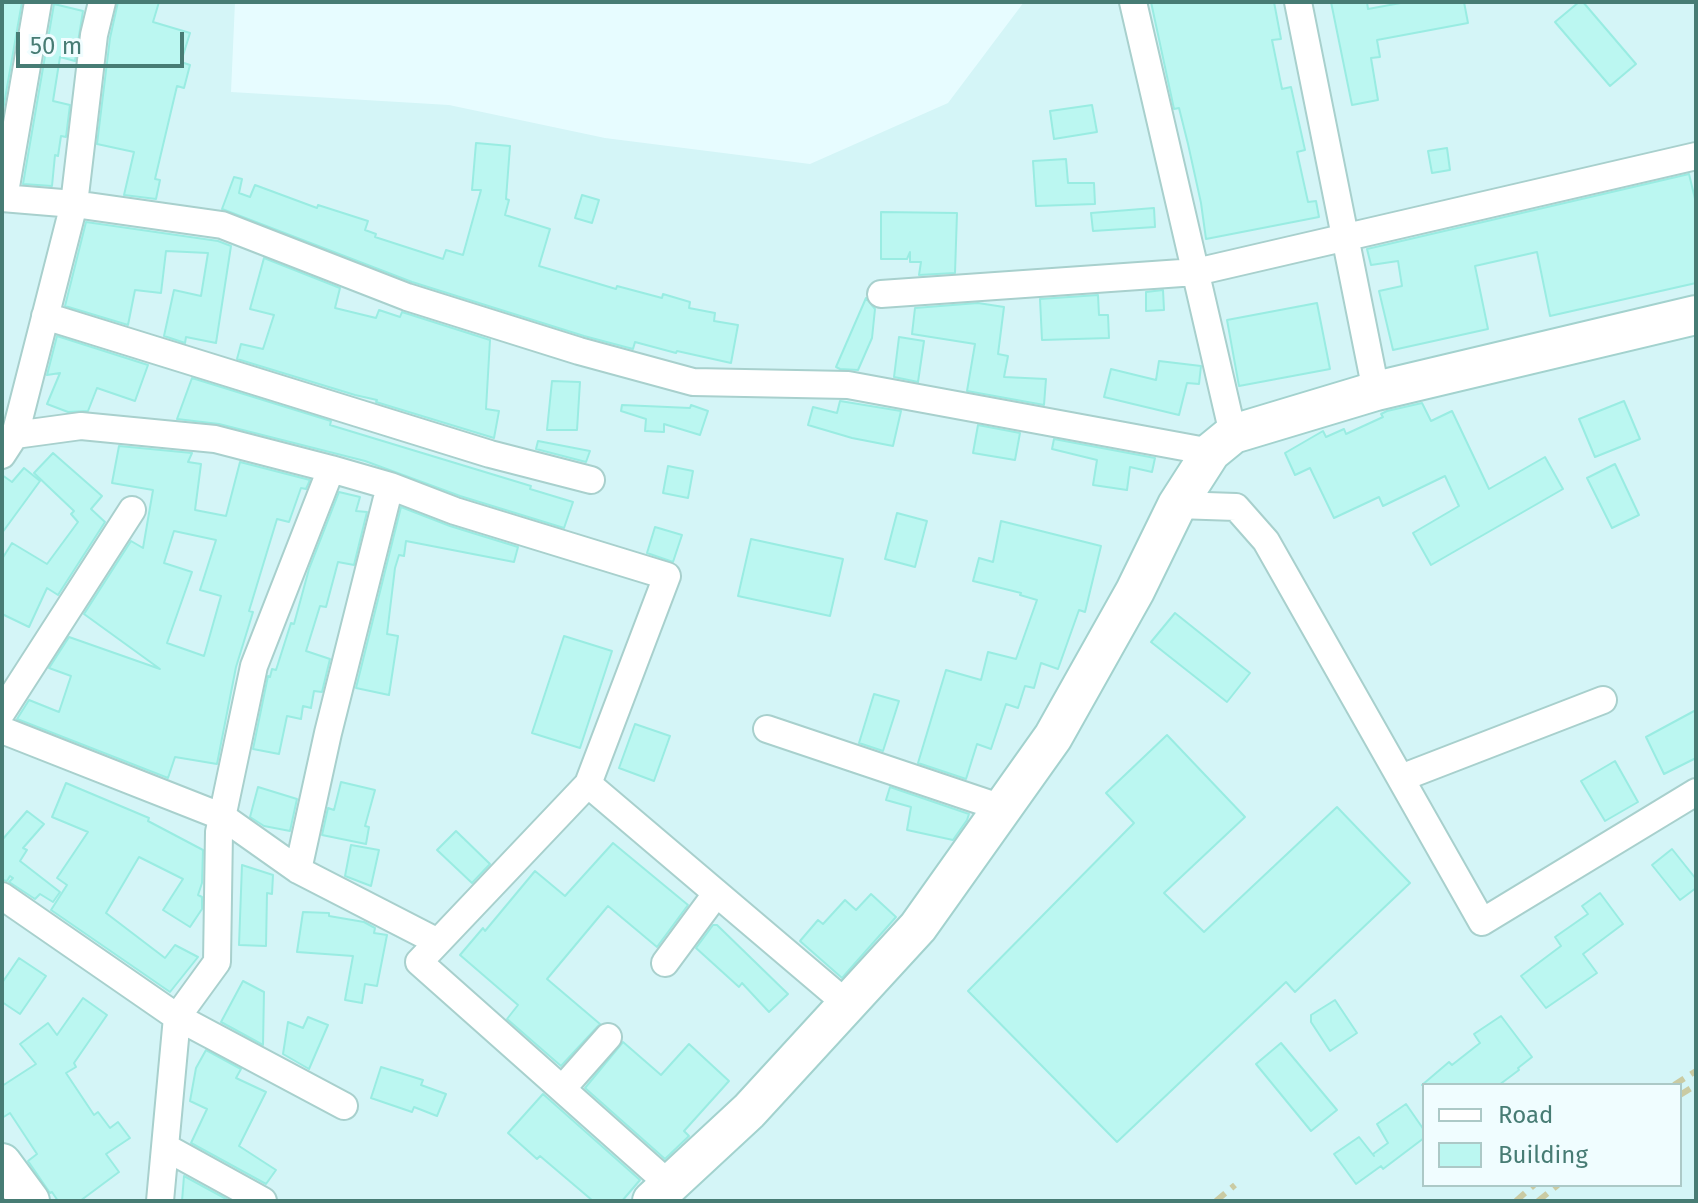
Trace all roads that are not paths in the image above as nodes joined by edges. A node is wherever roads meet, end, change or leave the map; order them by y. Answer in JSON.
{"nodes":[{"id":1,"x":38,"y":2,"type":"edge"},
{"id":2,"x":102,"y":2,"type":"edge"},
{"id":3,"x":1133,"y":2,"type":"edge"},
{"id":4,"x":1298,"y":2,"type":"edge"},
{"id":5,"x":1696,"y":156,"type":"edge"},
{"id":6,"x":3,"y":198,"type":"edge"},
{"id":7,"x":74,"y":204,"type":"junction"},
{"id":8,"x":1345,"y":237,"type":"junction"},
{"id":9,"x":1196,"y":272,"type":"junction"},
{"id":10,"x":881,"y":294,"type":"dead end"},
{"id":11,"x":1696,"y":315,"type":"edge"},
{"id":12,"x":45,"y":316,"type":"junction"},
{"id":13,"x":1376,"y":391,"type":"junction"},
{"id":14,"x":1222,"y":443,"type":"junction"},
{"id":15,"x":8,"y":445,"type":"edge"},
{"id":16,"x":331,"y":469,"type":"junction"},
{"id":17,"x":591,"y":480,"type":"dead end"},
{"id":18,"x":390,"y":486,"type":"junction"},
{"id":19,"x":1177,"y":505,"type":"junction"},
{"id":20,"x":132,"y":510,"type":"dead end"},
{"id":21,"x":1603,"y":700,"type":"dead end"},
{"id":22,"x":2,"y":712,"type":"edge"},
{"id":23,"x":767,"y":729,"type":"dead end"},
{"id":24,"x":2,"y":730,"type":"edge"},
{"id":25,"x":1401,"y":778,"type":"junction"},
{"id":26,"x":588,"y":784,"type":"junction"},
{"id":27,"x":1696,"y":792,"type":"edge"},
{"id":28,"x":1002,"y":808,"type":"junction"},
{"id":29,"x":223,"y":817,"type":"junction"},
{"id":30,"x":298,"y":870,"type":"junction"},
{"id":31,"x":716,"y":894,"type":"junction"},
{"id":32,"x":2,"y":896,"type":"edge"},
{"id":33,"x":438,"y":942,"type":"junction"},
{"id":34,"x":665,"y":963,"type":"dead end"},
{"id":35,"x":847,"y":1004,"type":"junction"},
{"id":36,"x":177,"y":1017,"type":"junction"},
{"id":37,"x":608,"y":1037,"type":"dead end"},
{"id":38,"x":562,"y":1089,"type":"junction"},
{"id":39,"x":344,"y":1106,"type":"dead end"},
{"id":40,"x":165,"y":1147,"type":"junction"},
{"id":41,"x":2,"y":1163,"type":"edge"},
{"id":42,"x":661,"y":1193,"type":"edge"},
{"id":43,"x":30,"y":1201,"type":"edge"},
{"id":44,"x":160,"y":1201,"type":"edge"},
{"id":45,"x":263,"y":1201,"type":"edge"}],
"edges":[{"from":1,"to":6,"type":"street"},
{"from":2,"to":7,"type":"street"},
{"from":3,"to":9,"type":"street"},
{"from":4,"to":8,"type":"street"},
{"from":5,"to":8,"type":"street"},
{"from":6,"to":7,"type":"street"},
{"from":7,"to":12,"type":"street"},
{"from":7,"to":14,"type":"street"},
{"from":8,"to":9,"type":"street"},
{"from":8,"to":13,"type":"street"},
{"from":9,"to":10,"type":"street"},
{"from":9,"to":14,"type":"street"},
{"from":11,"to":13,"type":"street"},
{"from":12,"to":15,"type":"street"},
{"from":12,"to":17,"type":"street"},
{"from":13,"to":14,"type":"street"},
{"from":14,"to":19,"type":"street"},
{"from":15,"to":16,"type":"street"},
{"from":16,"to":18,"type":"street"},
{"from":16,"to":29,"type":"street"},
{"from":18,"to":26,"type":"street"},
{"from":18,"to":30,"type":"street"},
{"from":19,"to":25,"type":"street"},
{"from":19,"to":28,"type":"street"},
{"from":20,"to":22,"type":"street"},
{"from":21,"to":25,"type":"street"},
{"from":23,"to":28,"type":"street"},
{"from":24,"to":29,"type":"street"},
{"from":25,"to":27,"type":"street"},
{"from":26,"to":31,"type":"street"},
{"from":26,"to":33,"type":"street"},
{"from":28,"to":35,"type":"street"},
{"from":29,"to":30,"type":"street"},
{"from":29,"to":36,"type":"street"},
{"from":30,"to":33,"type":"street"},
{"from":31,"to":34,"type":"street"},
{"from":31,"to":35,"type":"street"},
{"from":32,"to":36,"type":"street"},
{"from":33,"to":38,"type":"street"},
{"from":35,"to":42,"type":"street"},
{"from":36,"to":39,"type":"street"},
{"from":36,"to":40,"type":"street"},
{"from":37,"to":38,"type":"street"},
{"from":38,"to":42,"type":"street"},
{"from":40,"to":44,"type":"street"},
{"from":40,"to":45,"type":"street"},
{"from":41,"to":43,"type":"street"}]}
